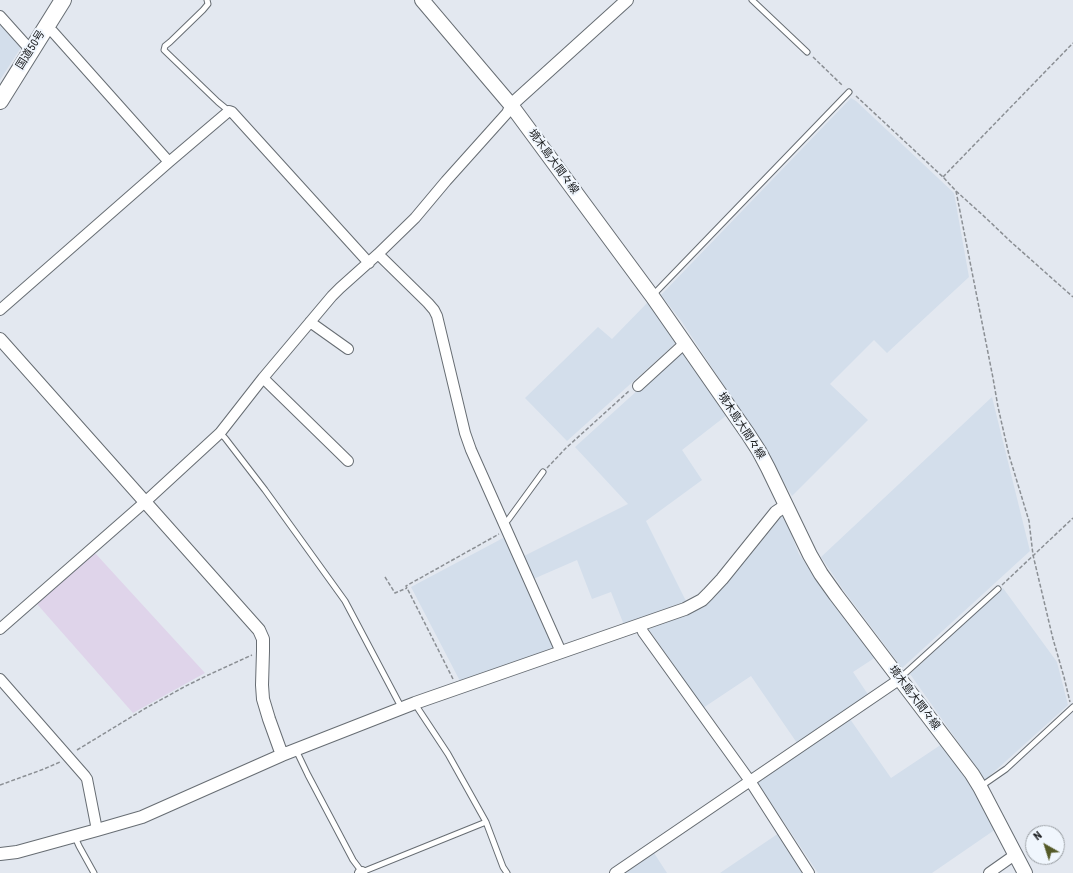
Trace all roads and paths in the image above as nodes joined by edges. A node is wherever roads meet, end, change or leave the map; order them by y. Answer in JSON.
{"nodes":[{"id":1,"x":63,"y":0,"type":"edge"},
{"id":2,"x":207,"y":0,"type":"edge"},
{"id":3,"x":422,"y":0,"type":"edge"},
{"id":4,"x":627,"y":0,"type":"edge"},
{"id":5,"x":752,"y":0,"type":"edge"},
{"id":6,"x":0,"y":16,"type":"edge"},
{"id":7,"x":46,"y":27,"type":"junction"},
{"id":8,"x":1073,"y":43,"type":"edge"},
{"id":9,"x":32,"y":49,"type":"junction"},
{"id":10,"x":807,"y":52,"type":"joint"},
{"id":11,"x":849,"y":92,"type":"junction"},
{"id":12,"x":0,"y":101,"type":"edge"},
{"id":13,"x":511,"y":105,"type":"junction"},
{"id":14,"x":228,"y":111,"type":"junction"},
{"id":15,"x":169,"y":162,"type":"junction"},
{"id":16,"x":943,"y":177,"type":"junction"},
{"id":17,"x":956,"y":191,"type":"junction"},
{"id":18,"x":378,"y":254,"type":"junction"},
{"id":19,"x":369,"y":263,"type":"junction"},
{"id":20,"x":652,"y":296,"type":"junction"},
{"id":21,"x":1073,"y":297,"type":"edge"},
{"id":22,"x":0,"y":310,"type":"edge"},
{"id":23,"x":310,"y":322,"type":"junction"},
{"id":24,"x":0,"y":339,"type":"edge"},
{"id":25,"x":685,"y":343,"type":"junction"},
{"id":26,"x":348,"y":349,"type":"dead end"},
{"id":27,"x":263,"y":378,"type":"junction"},
{"id":28,"x":638,"y":386,"type":"joint"},
{"id":29,"x":220,"y":433,"type":"junction"},
{"id":30,"x":348,"y":461,"type":"dead end"},
{"id":31,"x":543,"y":472,"type":"joint"},
{"id":32,"x":145,"y":502,"type":"junction"},
{"id":33,"x":786,"y":506,"type":"junction"},
{"id":34,"x":1073,"y":518,"type":"edge"},
{"id":35,"x":504,"y":527,"type":"junction"},
{"id":36,"x":1033,"y":555,"type":"junction"},
{"id":37,"x":385,"y":577,"type":"dead end"},
{"id":38,"x":407,"y":588,"type":"junction"},
{"id":39,"x":998,"y":589,"type":"joint"},
{"id":40,"x":640,"y":625,"type":"junction"},
{"id":41,"x":0,"y":630,"type":"edge"},
{"id":42,"x":263,"y":651,"type":"junction"},
{"id":43,"x":560,"y":652,"type":"junction"},
{"id":44,"x":0,"y":679,"type":"edge"},
{"id":45,"x":900,"y":679,"type":"junction"},
{"id":46,"x":458,"y":688,"type":"junction"},
{"id":47,"x":414,"y":703,"type":"junction"},
{"id":48,"x":1072,"y":707,"type":"edge"},
{"id":49,"x":401,"y":708,"type":"junction"},
{"id":50,"x":296,"y":749,"type":"junction"},
{"id":51,"x":282,"y":755,"type":"junction"},
{"id":52,"x":68,"y":756,"type":"junction"},
{"id":53,"x":750,"y":781,"type":"junction"},
{"id":54,"x":0,"y":785,"type":"edge"},
{"id":55,"x":980,"y":787,"type":"junction"},
{"id":56,"x":486,"y":822,"type":"junction"},
{"id":57,"x":97,"y":830,"type":"junction"},
{"id":58,"x":75,"y":836,"type":"junction"},
{"id":59,"x":0,"y":854,"type":"edge"},
{"id":60,"x":1016,"y":854,"type":"junction"},
{"id":61,"x":94,"y":873,"type":"edge"},
{"id":62,"x":361,"y":873,"type":"edge"},
{"id":63,"x":507,"y":873,"type":"edge"},
{"id":64,"x":614,"y":873,"type":"edge"},
{"id":65,"x":809,"y":873,"type":"edge"},
{"id":66,"x":989,"y":873,"type":"edge"},
{"id":67,"x":1025,"y":873,"type":"edge"}],
"edges":[{"from":1,"to":7,"type":"highway","name":"国道50号"},
{"from":2,"to":14,"type":"lane"},
{"from":3,"to":13,"type":"main road","name":"境木島大間々線"},
{"from":4,"to":13,"type":"street"},
{"from":5,"to":10,"type":"lane"},
{"from":6,"to":9,"type":"street"},
{"from":7,"to":9,"type":"highway","name":"国道50号"},
{"from":7,"to":15,"type":"street"},
{"from":8,"to":16,"type":"path"},
{"from":9,"to":12,"type":"highway","name":"国道50号"},
{"from":10,"to":11,"type":"path"},
{"from":11,"to":16,"type":"path"},
{"from":11,"to":20,"type":"lane"},
{"from":13,"to":18,"type":"street"},
{"from":13,"to":20,"type":"main road","name":"境木島大間々線"},
{"from":14,"to":15,"type":"street"},
{"from":14,"to":19,"type":"street"},
{"from":15,"to":22,"type":"street"},
{"from":16,"to":17,"type":"path"},
{"from":17,"to":21,"type":"path"},
{"from":17,"to":36,"type":"path"},
{"from":18,"to":19,"type":"street"},
{"from":18,"to":35,"type":"street"},
{"from":19,"to":23,"type":"street"},
{"from":20,"to":25,"type":"main road","name":"境木島大間々線"},
{"from":23,"to":26,"type":"street"},
{"from":23,"to":27,"type":"street"},
{"from":24,"to":32,"type":"street"},
{"from":25,"to":28,"type":"street"},
{"from":25,"to":33,"type":"main road","name":"境木島大間々線"},
{"from":27,"to":29,"type":"street"},
{"from":27,"to":30,"type":"street"},
{"from":28,"to":31,"type":"path"},
{"from":29,"to":32,"type":"street"},
{"from":29,"to":49,"type":"lane"},
{"from":31,"to":35,"type":"lane"},
{"from":32,"to":41,"type":"street"},
{"from":32,"to":42,"type":"street"},
{"from":33,"to":40,"type":"street"},
{"from":33,"to":45,"type":"main road","name":"境木島大間々線"},
{"from":34,"to":36,"type":"path"},
{"from":35,"to":38,"type":"path"},
{"from":35,"to":43,"type":"street"},
{"from":36,"to":39,"type":"path"},
{"from":36,"to":48,"type":"path"},
{"from":37,"to":38,"type":"path"},
{"from":38,"to":46,"type":"path"},
{"from":39,"to":45,"type":"lane"},
{"from":40,"to":43,"type":"street"},
{"from":40,"to":53,"type":"street"},
{"from":42,"to":51,"type":"street"},
{"from":42,"to":52,"type":"path"},
{"from":43,"to":46,"type":"street"},
{"from":44,"to":52,"type":"street"},
{"from":45,"to":53,"type":"street"},
{"from":45,"to":55,"type":"main road","name":"境木島大間々線"},
{"from":46,"to":47,"type":"street"},
{"from":47,"to":49,"type":"street"},
{"from":47,"to":56,"type":"lane"},
{"from":48,"to":55,"type":"lane"},
{"from":49,"to":50,"type":"street"},
{"from":50,"to":51,"type":"street"},
{"from":50,"to":62,"type":"lane"},
{"from":51,"to":57,"type":"street"},
{"from":52,"to":54,"type":"path"},
{"from":52,"to":57,"type":"street"},
{"from":53,"to":64,"type":"street"},
{"from":53,"to":65,"type":"street"},
{"from":55,"to":60,"type":"main road","name":"境木島大間々線"},
{"from":56,"to":62,"type":"lane"},
{"from":56,"to":63,"type":"lane"},
{"from":57,"to":58,"type":"street"},
{"from":58,"to":59,"type":"street"},
{"from":58,"to":61,"type":"lane"},
{"from":60,"to":66,"type":"street"},
{"from":60,"to":67,"type":"main road","name":"境木島大間々線"}]}
